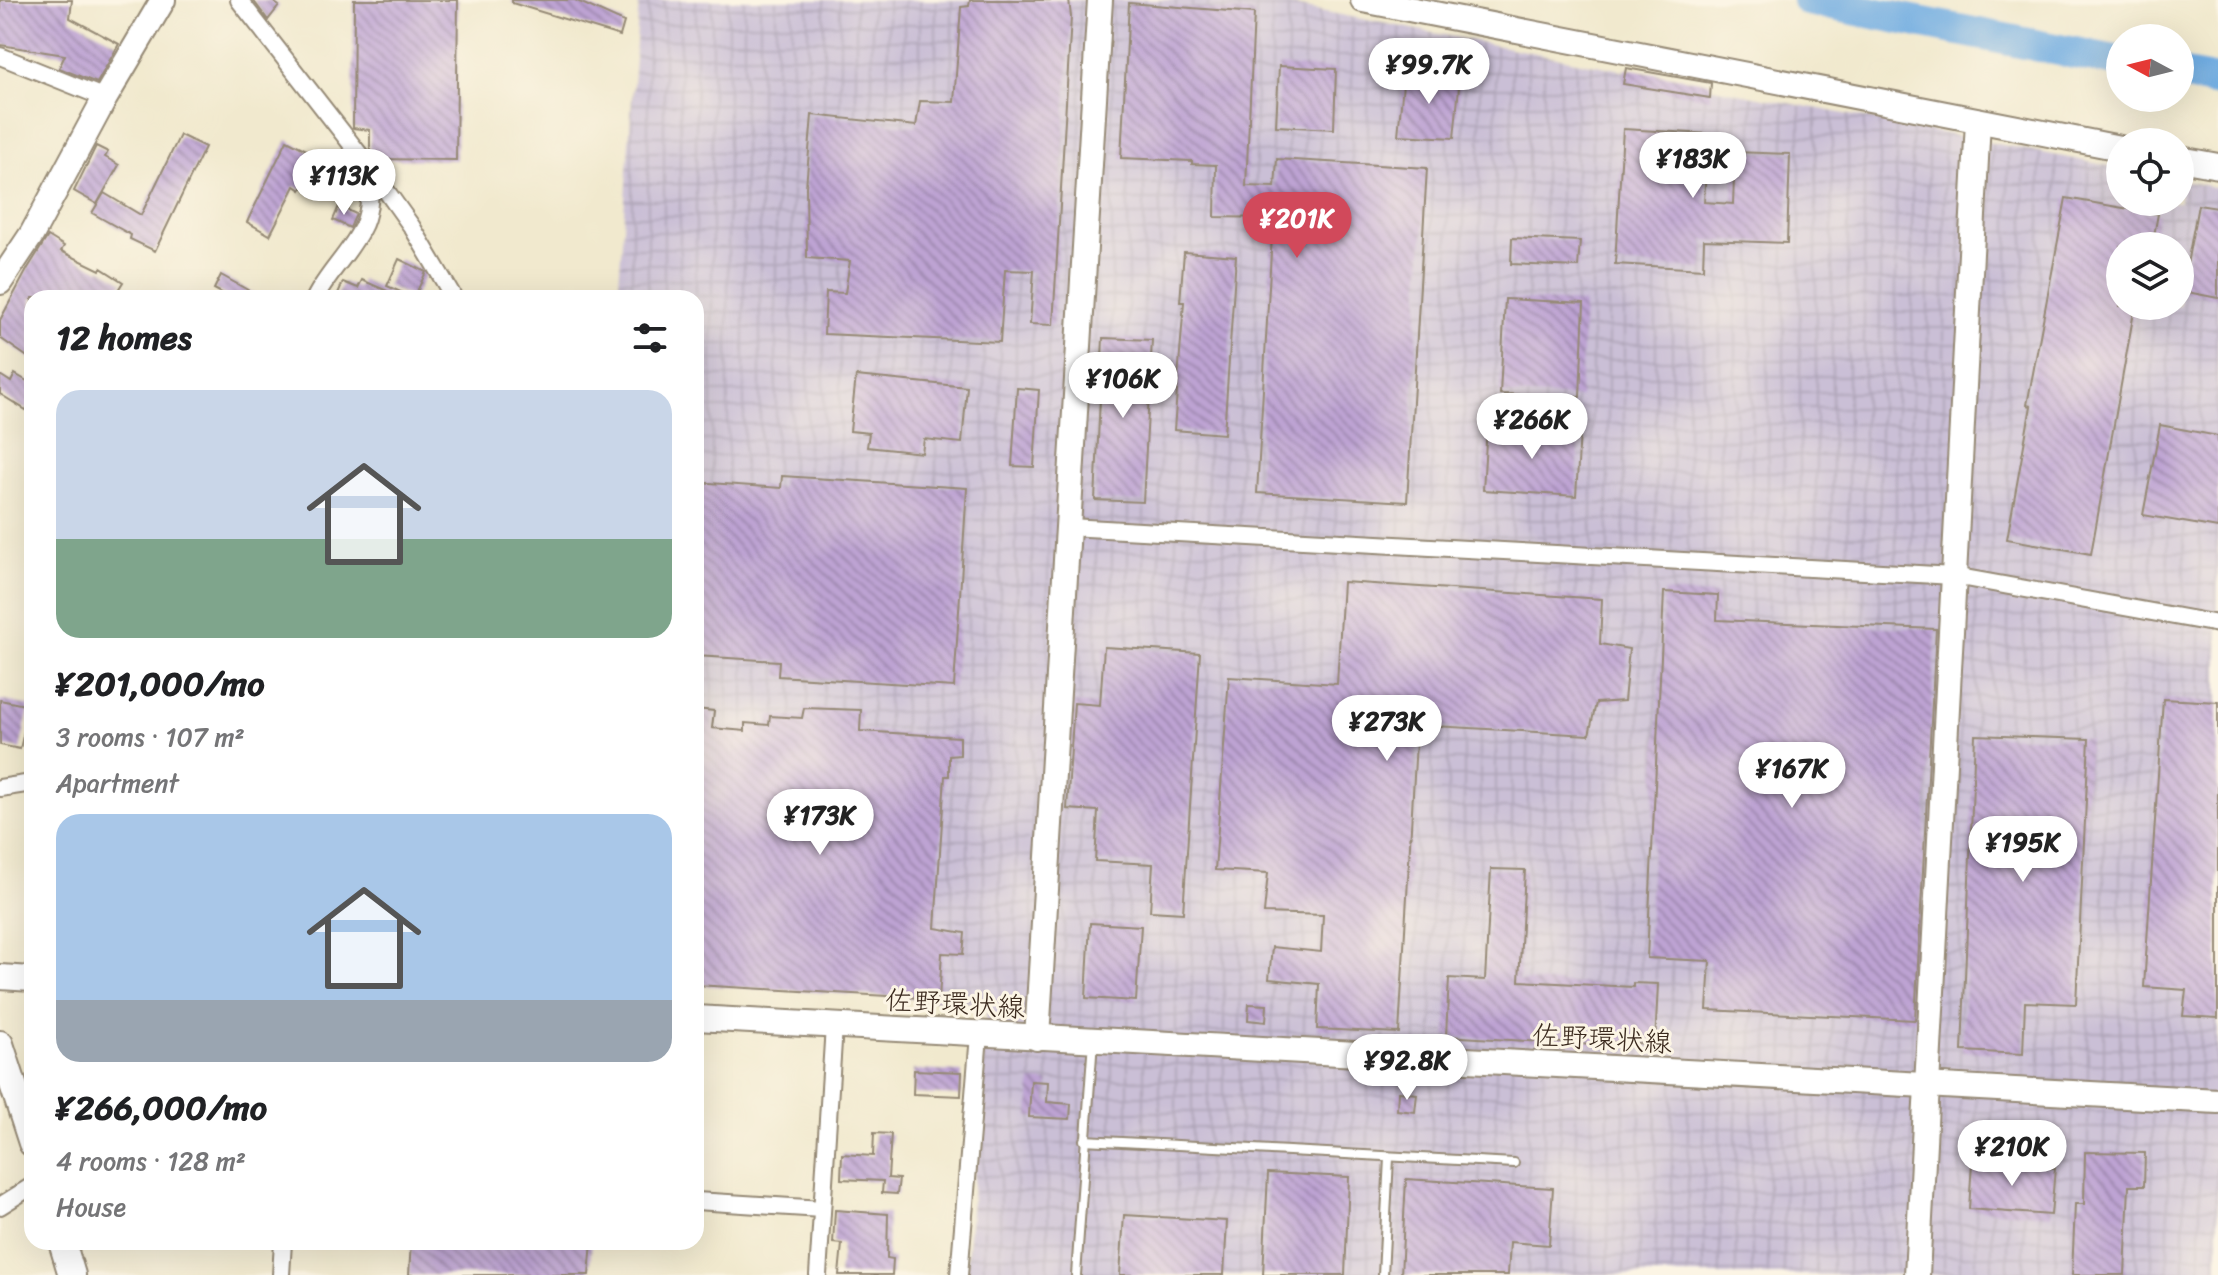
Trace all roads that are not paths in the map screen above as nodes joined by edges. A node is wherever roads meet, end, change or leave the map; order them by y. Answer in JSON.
{"nodes":[{"id":1,"x":163,"y":0,"type":"edge"},
{"id":2,"x":239,"y":0,"type":"edge"},
{"id":3,"x":1100,"y":0,"type":"edge"},
{"id":4,"x":1363,"y":0,"type":"edge"},
{"id":5,"x":0,"y":56,"type":"edge"},
{"id":6,"x":105,"y":98,"type":"junction"},
{"id":7,"x":1978,"y":121,"type":"junction"},
{"id":8,"x":2106,"y":145,"type":"edge"},
{"id":9,"x":2194,"y":162,"type":"edge"},
{"id":10,"x":2218,"y":166,"type":"edge"},
{"id":11,"x":370,"y":168,"type":"junction"},
{"id":12,"x":0,"y":282,"type":"edge"},
{"id":13,"x":318,"y":290,"type":"edge"},
{"id":14,"x":449,"y":290,"type":"edge"},
{"id":15,"x":1069,"y":527,"type":"junction"},
{"id":16,"x":1954,"y":576,"type":"junction"},
{"id":17,"x":2218,"y":624,"type":"edge"},
{"id":18,"x":24,"y":784,"type":"edge"},
{"id":19,"x":0,"y":788,"type":"edge"},
{"id":20,"x":0,"y":977,"type":"edge"},
{"id":21,"x":24,"y":978,"type":"edge"},
{"id":22,"x":704,"y":1018,"type":"edge"},
{"id":23,"x":834,"y":1026,"type":"junction"},
{"id":24,"x":979,"y":1035,"type":"junction"},
{"id":25,"x":1037,"y":1038,"type":"junction"},
{"id":26,"x":1093,"y":1040,"type":"junction"},
{"id":27,"x":0,"y":1044,"type":"edge"},
{"id":28,"x":1928,"y":1085,"type":"junction"},
{"id":29,"x":2218,"y":1101,"type":"edge"},
{"id":30,"x":24,"y":1118,"type":"edge"},
{"id":31,"x":1084,"y":1140,"type":"junction"},
{"id":32,"x":1389,"y":1158,"type":"junction"},
{"id":33,"x":1514,"y":1163,"type":"dead end"},
{"id":34,"x":24,"y":1191,"type":"edge"},
{"id":35,"x":704,"y":1202,"type":"edge"},
{"id":36,"x":0,"y":1206,"type":"edge"},
{"id":37,"x":822,"y":1209,"type":"junction"},
{"id":38,"x":64,"y":1250,"type":"edge"},
{"id":39,"x":283,"y":1250,"type":"edge"},
{"id":40,"x":72,"y":1275,"type":"edge"},
{"id":41,"x":281,"y":1275,"type":"edge"},
{"id":42,"x":818,"y":1275,"type":"edge"},
{"id":43,"x":959,"y":1275,"type":"edge"},
{"id":44,"x":1076,"y":1275,"type":"edge"},
{"id":45,"x":1383,"y":1275,"type":"edge"},
{"id":46,"x":1917,"y":1275,"type":"edge"}],
"edges":[{"from":1,"to":6,"type":"street"},
{"from":2,"to":11,"type":"street"},
{"from":3,"to":15,"type":"street"},
{"from":4,"to":7,"type":"street"},
{"from":5,"to":6,"type":"street"},
{"from":6,"to":12,"type":"street"},
{"from":7,"to":8,"type":"street"},
{"from":7,"to":16,"type":"street"},
{"from":9,"to":10,"type":"street"},
{"from":11,"to":13,"type":"street"},
{"from":11,"to":14,"type":"street"},
{"from":15,"to":16,"type":"street"},
{"from":15,"to":25,"type":"street"},
{"from":16,"to":17,"type":"street"},
{"from":16,"to":28,"type":"street"},
{"from":18,"to":19,"type":"street"},
{"from":20,"to":21,"type":"street"},
{"from":22,"to":23,"type":"street","name":"佐野環状線"},
{"from":23,"to":24,"type":"street","name":"佐野環状線"},
{"from":23,"to":37,"type":"street"},
{"from":24,"to":25,"type":"street","name":"佐野環状線"},
{"from":24,"to":43,"type":"street"},
{"from":25,"to":26,"type":"street","name":"佐野環状線"},
{"from":26,"to":28,"type":"street","name":"佐野環状線"},
{"from":26,"to":31,"type":"lane"},
{"from":27,"to":30,"type":"main road"},
{"from":28,"to":29,"type":"street","name":"佐野環状線"},
{"from":28,"to":46,"type":"street"},
{"from":31,"to":32,"type":"lane"},
{"from":31,"to":44,"type":"lane"},
{"from":32,"to":33,"type":"lane"},
{"from":32,"to":45,"type":"lane"},
{"from":34,"to":36,"type":"street"},
{"from":35,"to":37,"type":"street"},
{"from":37,"to":42,"type":"street"},
{"from":38,"to":40,"type":"main road"},
{"from":39,"to":41,"type":"street"}]}
